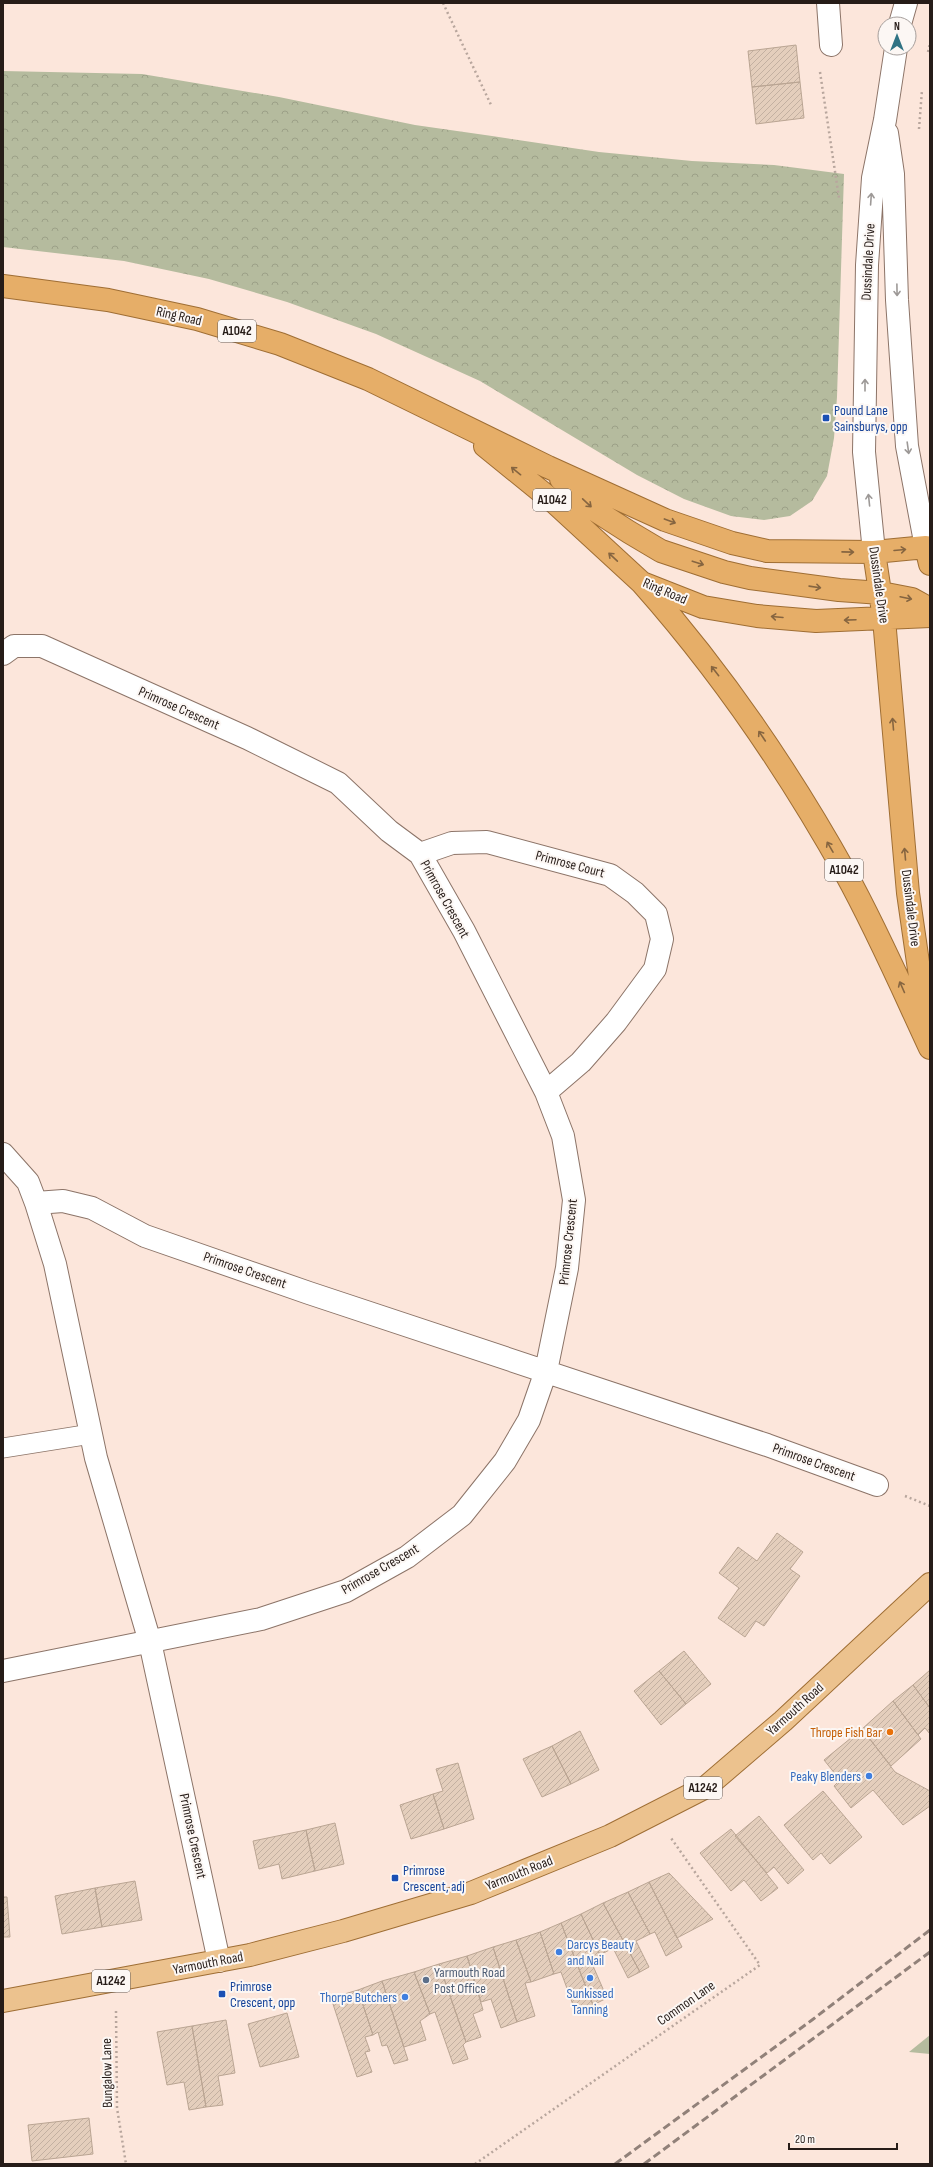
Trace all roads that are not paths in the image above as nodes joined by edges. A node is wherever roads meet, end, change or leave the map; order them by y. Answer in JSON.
{"nodes":[{"id":1,"x":828,"y":3,"type":"edge"},
{"id":2,"x":906,"y":3,"type":"edge"},
{"id":3,"x":902,"y":16,"type":"edge"},
{"id":4,"x":832,"y":46,"type":"dead end"},
{"id":5,"x":895,"y":56,"type":"edge"},
{"id":6,"x":885,"y":120,"type":"junction"},
{"id":7,"x":3,"y":286,"type":"edge"},
{"id":8,"x":456,"y":423,"type":"junction"},
{"id":9,"x":548,"y":467,"type":"junction"},
{"id":10,"x":874,"y":552,"type":"junction"},
{"id":11,"x":929,"y":553,"type":"edge"},
{"id":12,"x":642,"y":583,"type":"junction"},
{"id":13,"x":881,"y":593,"type":"junction"},
{"id":14,"x":930,"y":609,"type":"edge"},
{"id":15,"x":930,"y":616,"type":"edge"},
{"id":16,"x":884,"y":619,"type":"junction"},
{"id":17,"x":3,"y":654,"type":"edge"},
{"id":18,"x":420,"y":854,"type":"junction"},
{"id":19,"x":930,"y":1049,"type":"edge"},
{"id":20,"x":546,"y":1092,"type":"junction"},
{"id":21,"x":3,"y":1154,"type":"edge"},
{"id":22,"x":36,"y":1203,"type":"junction"},
{"id":23,"x":546,"y":1371,"type":"junction"},
{"id":24,"x":91,"y":1434,"type":"junction"},
{"id":25,"x":3,"y":1448,"type":"edge"},
{"id":26,"x":877,"y":1485,"type":"dead end"},
{"id":27,"x":930,"y":1584,"type":"edge"},
{"id":28,"x":150,"y":1642,"type":"junction"},
{"id":29,"x":3,"y":1671,"type":"edge"},
{"id":30,"x":219,"y":1961,"type":"junction"},
{"id":31,"x":3,"y":2002,"type":"edge"}],
"edges":[{"from":1,"to":4,"type":"street"},
{"from":2,"to":3,"type":"street"},
{"from":5,"to":6,"type":"street","name":"Dussindale Drive"},
{"from":10,"to":6,"type":"street","name":"Dussindale Drive","one_way":true},
{"from":6,"to":11,"type":"street","name":"Dussindale Drive","one_way":true},
{"from":7,"to":8,"type":"highway","name":"Ring Road","number":"A1042"},
{"from":8,"to":9,"type":"highway","name":"Ring Road","number":"A1042"},
{"from":12,"to":8,"type":"highway","name":"Ring Road","number":"A1042","one_way":true},
{"from":9,"to":10,"type":"highway","name":"Ring Road","number":"A1042","one_way":true},
{"from":9,"to":13,"type":"highway","number":"A1042","one_way":true},
{"from":10,"to":11,"type":"highway","name":"Ring Road","number":"A1042","one_way":true},
{"from":10,"to":13,"type":"highway","name":"Dussindale Drive","number":"A1042"},
{"from":16,"to":12,"type":"highway","name":"Ring Road","number":"A1042","one_way":true},
{"from":19,"to":12,"type":"highway","number":"A1042","one_way":true},
{"from":13,"to":14,"type":"highway","number":"A1042","one_way":true},
{"from":13,"to":16,"type":"highway","name":"Dussindale Drive","number":"A1042"},
{"from":15,"to":16,"type":"highway","name":"Ring Road","number":"A1042"},
{"from":19,"to":16,"type":"highway","name":"Dussindale Drive","number":"A1042","one_way":true},
{"from":17,"to":18,"type":"street","name":"Primrose Crescent"},
{"from":18,"to":20,"type":"street","name":"Primrose Crescent"},
{"from":18,"to":20,"type":"street","name":"Primrose Court"},
{"from":20,"to":23,"type":"street","name":"Primrose Crescent"},
{"from":21,"to":22,"type":"street","name":"Primrose Crescent"},
{"from":22,"to":23,"type":"street","name":"Primrose Crescent"},
{"from":22,"to":24,"type":"street","name":"Primrose Crescent"},
{"from":23,"to":26,"type":"street","name":"Primrose Crescent"},
{"from":23,"to":28,"type":"street","name":"Primrose Crescent"},
{"from":24,"to":25,"type":"lane"},
{"from":24,"to":28,"type":"street","name":"Primrose Crescent"},
{"from":27,"to":30,"type":"main road","name":"Yarmouth Road","number":"A1242"},
{"from":28,"to":29,"type":"street","name":"Primrose Crescent"},
{"from":28,"to":30,"type":"street","name":"Primrose Crescent"},
{"from":30,"to":31,"type":"main road","name":"Yarmouth Road","number":"A1242"}]}
